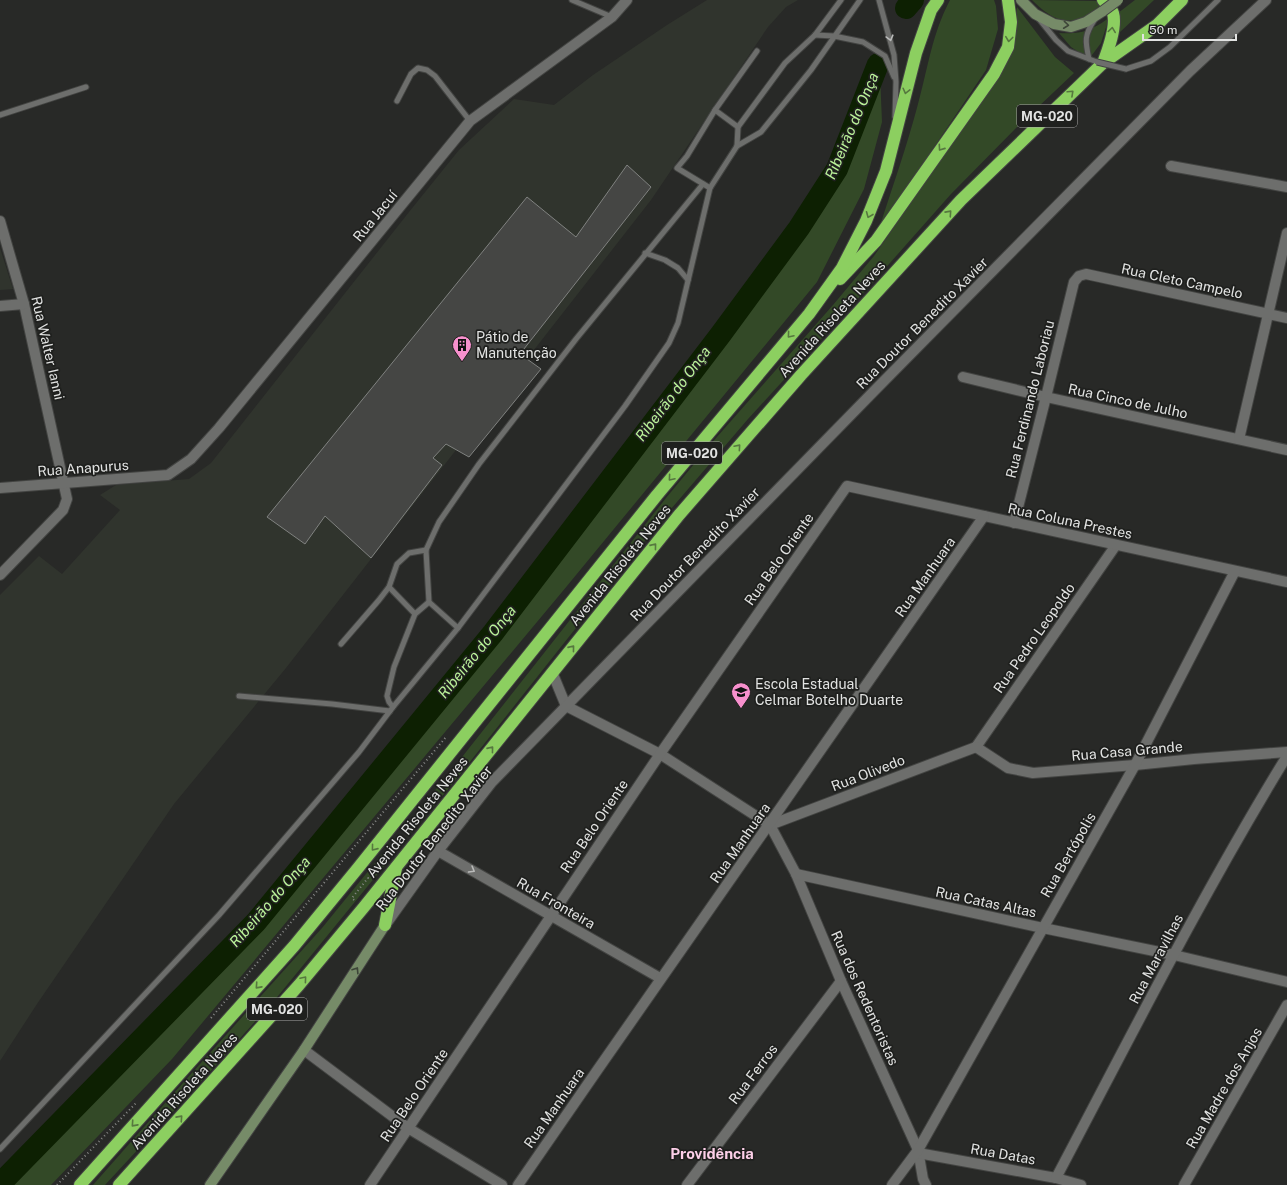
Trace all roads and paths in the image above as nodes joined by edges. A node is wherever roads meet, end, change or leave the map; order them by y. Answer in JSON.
{"nodes":[{"id":1,"x":572,"y":0,"type":"edge"},
{"id":2,"x":627,"y":0,"type":"edge"},
{"id":3,"x":841,"y":0,"type":"edge"},
{"id":4,"x":860,"y":0,"type":"edge"},
{"id":5,"x":879,"y":0,"type":"edge"},
{"id":6,"x":938,"y":0,"type":"edge"},
{"id":7,"x":1008,"y":0,"type":"edge"},
{"id":8,"x":1021,"y":0,"type":"edge"},
{"id":9,"x":1118,"y":0,"type":"edge"},
{"id":10,"x":1182,"y":0,"type":"edge"},
{"id":11,"x":1218,"y":0,"type":"edge"},
{"id":12,"x":1266,"y":0,"type":"edge"},
{"id":13,"x":1102,"y":8,"type":"edge"},
{"id":14,"x":1035,"y":14,"type":"junction"},
{"id":15,"x":612,"y":17,"type":"junction"},
{"id":16,"x":815,"y":35,"type":"junction"},
{"id":17,"x":834,"y":36,"type":"junction"},
{"id":18,"x":757,"y":52,"type":"dead end"},
{"id":19,"x":1089,"y":59,"type":"junction"},
{"id":20,"x":1100,"y":63,"type":"junction"},
{"id":21,"x":896,"y":82,"type":"junction"},
{"id":22,"x":86,"y":87,"type":"dead end"},
{"id":23,"x":397,"y":101,"type":"dead end"},
{"id":24,"x":715,"y":110,"type":"junction"},
{"id":25,"x":0,"y":115,"type":"edge"},
{"id":26,"x":470,"y":121,"type":"junction"},
{"id":27,"x":738,"y":127,"type":"junction"},
{"id":28,"x":737,"y":146,"type":"junction"},
{"id":29,"x":1171,"y":166,"type":"dead end"},
{"id":30,"x":886,"y":171,"type":"junction"},
{"id":31,"x":703,"y":184,"type":"junction"},
{"id":32,"x":1287,"y":187,"type":"edge"},
{"id":33,"x":710,"y":188,"type":"junction"},
{"id":34,"x":0,"y":220,"type":"edge"},
{"id":35,"x":1287,"y":233,"type":"edge"},
{"id":36,"x":645,"y":253,"type":"junction"},
{"id":37,"x":688,"y":280,"type":"junction"},
{"id":38,"x":1074,"y":282,"type":"joint"},
{"id":39,"x":24,"y":304,"type":"junction"},
{"id":40,"x":0,"y":306,"type":"edge"},
{"id":41,"x":809,"y":314,"type":"junction"},
{"id":42,"x":1269,"y":314,"type":"junction"},
{"id":43,"x":1287,"y":318,"type":"edge"},
{"id":44,"x":963,"y":377,"type":"dead end"},
{"id":45,"x":1046,"y":397,"type":"junction"},
{"id":46,"x":1239,"y":439,"type":"junction"},
{"id":47,"x":1287,"y":450,"type":"edge"},
{"id":48,"x":168,"y":475,"type":"joint"},
{"id":49,"x":64,"y":483,"type":"junction"},
{"id":50,"x":847,"y":486,"type":"joint"},
{"id":51,"x":0,"y":488,"type":"edge"},
{"id":52,"x":984,"y":516,"type":"junction"},
{"id":53,"x":1014,"y":523,"type":"junction"},
{"id":54,"x":1116,"y":545,"type":"junction"},
{"id":55,"x":426,"y":550,"type":"junction"},
{"id":56,"x":1235,"y":571,"type":"junction"},
{"id":57,"x":0,"y":575,"type":"edge"},
{"id":58,"x":1287,"y":582,"type":"edge"},
{"id":59,"x":389,"y":587,"type":"junction"},
{"id":60,"x":429,"y":602,"type":"junction"},
{"id":61,"x":415,"y":614,"type":"junction"},
{"id":62,"x":458,"y":628,"type":"junction"},
{"id":63,"x":341,"y":644,"type":"dead end"},
{"id":64,"x":552,"y":672,"type":"junction"},
{"id":65,"x":239,"y":696,"type":"dead end"},
{"id":66,"x":566,"y":706,"type":"junction"},
{"id":67,"x":392,"y":709,"type":"junction"},
{"id":68,"x":450,"y":732,"type":"dead end"},
{"id":69,"x":976,"y":747,"type":"junction"},
{"id":70,"x":1287,"y":752,"type":"edge"},
{"id":71,"x":660,"y":754,"type":"junction"},
{"id":72,"x":1287,"y":756,"type":"edge"},
{"id":73,"x":1135,"y":765,"type":"junction"},
{"id":74,"x":770,"y":825,"type":"junction"},
{"id":75,"x":438,"y":851,"type":"junction"},
{"id":76,"x":396,"y":867,"type":"junction"},
{"id":77,"x":796,"y":874,"type":"junction"},
{"id":78,"x":551,"y":916,"type":"junction"},
{"id":79,"x":385,"y":925,"type":"junction"},
{"id":80,"x":1042,"y":928,"type":"junction"},
{"id":81,"x":1174,"y":954,"type":"junction"},
{"id":82,"x":660,"y":978,"type":"junction"},
{"id":83,"x":841,"y":981,"type":"junction"},
{"id":84,"x":1287,"y":982,"type":"edge"},
{"id":85,"x":1287,"y":1005,"type":"edge"},
{"id":86,"x":211,"y":1019,"type":"dead end"},
{"id":87,"x":304,"y":1050,"type":"junction"},
{"id":88,"x":138,"y":1101,"type":"dead end"},
{"id":89,"x":408,"y":1128,"type":"junction"},
{"id":90,"x":0,"y":1149,"type":"edge"},
{"id":91,"x":918,"y":1151,"type":"junction"},
{"id":92,"x":1056,"y":1178,"type":"junction"},
{"id":93,"x":57,"y":1185,"type":"edge"},
{"id":94,"x":80,"y":1185,"type":"edge"},
{"id":95,"x":119,"y":1185,"type":"edge"},
{"id":96,"x":210,"y":1185,"type":"edge"},
{"id":97,"x":370,"y":1185,"type":"edge"},
{"id":98,"x":502,"y":1185,"type":"edge"},
{"id":99,"x":518,"y":1185,"type":"edge"},
{"id":100,"x":687,"y":1185,"type":"edge"},
{"id":101,"x":892,"y":1185,"type":"edge"},
{"id":102,"x":926,"y":1185,"type":"edge"},
{"id":103,"x":1081,"y":1185,"type":"edge"},
{"id":104,"x":1184,"y":1185,"type":"edge"}],
"edges":[{"from":1,"to":15,"type":"lane"},
{"from":2,"to":15,"type":"street","name":"Rua Jacuí"},
{"from":3,"to":16,"type":"lane"},
{"from":4,"to":17,"type":"lane"},
{"from":5,"to":21,"type":"lane","name":"Avenida Risoleta Neves","one_way":true},
{"from":6,"to":30,"type":"highway","name":"Avenida Risoleta Neves","number":"MG-020","one_way":true},
{"from":7,"to":41,"type":"highway","one_way":true},
{"from":8,"to":14,"type":"street"},
{"from":9,"to":13,"type":"street","bridge":true},
{"from":10,"to":20,"type":"highway","name":"Avenida Risoleta Neves","number":"MG-020"},
{"from":11,"to":20,"type":"lane","bridge":true},
{"from":12,"to":66,"type":"street","name":"Rua Doutor Benedito Xavier"},
{"from":14,"to":13,"type":"street","one_way":true},
{"from":13,"to":19,"type":"lane"},
{"from":20,"to":13,"type":"highway","one_way":true},
{"from":14,"to":19,"type":"lane"},
{"from":15,"to":26,"type":"street","name":"Rua Jacuí"},
{"from":16,"to":17,"type":"lane","name":"Avenida Risoleta Neves"},
{"from":16,"to":27,"type":"lane"},
{"from":17,"to":21,"type":"lane","name":"Avenida Risoleta Neves"},
{"from":17,"to":28,"type":"lane"},
{"from":18,"to":24,"type":"lane"},
{"from":19,"to":20,"type":"lane"},
{"from":64,"to":20,"type":"highway","name":"Avenida Risoleta Neves","number":"MG-020","one_way":true},
{"from":21,"to":30,"type":"lane","name":"Avenida Risoleta Neves"},
{"from":22,"to":25,"type":"lane"},
{"from":23,"to":26,"type":"lane"},
{"from":24,"to":27,"type":"lane"},
{"from":24,"to":31,"type":"lane"},
{"from":26,"to":48,"type":"street","name":"Rua Jacuí"},
{"from":27,"to":28,"type":"lane"},
{"from":28,"to":33,"type":"lane"},
{"from":29,"to":32,"type":"street"},
{"from":30,"to":41,"type":"highway","name":"Avenida Risoleta Neves","number":"MG-020","one_way":true},
{"from":31,"to":33,"type":"lane"},
{"from":31,"to":36,"type":"lane"},
{"from":33,"to":37,"type":"lane"},
{"from":34,"to":39,"type":"street","name":"Rua Walter Ianni"},
{"from":35,"to":42,"type":"street"},
{"from":36,"to":37,"type":"lane"},
{"from":36,"to":55,"type":"lane"},
{"from":37,"to":62,"type":"lane"},
{"from":38,"to":42,"type":"street","name":"Rua Cleto Campelo"},
{"from":38,"to":45,"type":"street","name":"Rua Ferdinando Laboriau"},
{"from":39,"to":40,"type":"street"},
{"from":39,"to":49,"type":"street","name":"Rua Walter Ianni"},
{"from":41,"to":94,"type":"highway","name":"Avenida Risoleta Neves","number":"MG-020","one_way":true},
{"from":42,"to":43,"type":"street","name":"Rua Cleto Campelo"},
{"from":42,"to":46,"type":"street"},
{"from":44,"to":45,"type":"street","name":"Rua Cinco de Julho"},
{"from":45,"to":46,"type":"street","name":"Rua Cinco de Julho"},
{"from":45,"to":53,"type":"street","name":"Rua Ferdinando Laboriau"},
{"from":46,"to":47,"type":"street","name":"Rua Cinco de Julho"},
{"from":48,"to":49,"type":"street","name":"Rua Anapurus"},
{"from":49,"to":51,"type":"street","name":"Rua Anapurus"},
{"from":49,"to":57,"type":"street","name":"Rua Walter Ianni"},
{"from":50,"to":52,"type":"street","name":"Rua Coluna Prestes"},
{"from":50,"to":71,"type":"street","name":"Rua Belo Oriente"},
{"from":52,"to":53,"type":"street","name":"Rua Coluna Prestes"},
{"from":52,"to":74,"type":"street","name":"Rua Manhuara"},
{"from":53,"to":54,"type":"street","name":"Rua Coluna Prestes"},
{"from":54,"to":56,"type":"street","name":"Rua Coluna Prestes"},
{"from":54,"to":69,"type":"street","name":"Rua Pedro Leopoldo"},
{"from":55,"to":59,"type":"lane"},
{"from":55,"to":60,"type":"lane"},
{"from":56,"to":58,"type":"street","name":"Rua Coluna Prestes"},
{"from":56,"to":73,"type":"street","name":"Rua Bertópolis"},
{"from":59,"to":61,"type":"lane"},
{"from":59,"to":63,"type":"lane"},
{"from":60,"to":61,"type":"lane"},
{"from":60,"to":62,"type":"lane"},
{"from":61,"to":67,"type":"lane"},
{"from":62,"to":67,"type":"lane"},
{"from":64,"to":66,"type":"street"},
{"from":76,"to":64,"type":"highway","name":"Avenida Risoleta Neves","number":"MG-020","one_way":true},
{"from":65,"to":67,"type":"lane"},
{"from":66,"to":71,"type":"street"},
{"from":66,"to":75,"type":"street","name":"Rua Doutor Benedito Xavier"},
{"from":67,"to":90,"type":"lane"},
{"from":68,"to":86,"type":"path"},
{"from":69,"to":73,"type":"street","name":"Rua Casa Grande"},
{"from":69,"to":74,"type":"street","name":"Rua Olivedo"},
{"from":70,"to":73,"type":"street","name":"Rua Casa Grande"},
{"from":71,"to":74,"type":"street"},
{"from":71,"to":78,"type":"street","name":"Rua Belo Oriente"},
{"from":72,"to":81,"type":"street","name":"Rua Maravilhas"},
{"from":73,"to":80,"type":"street","name":"Rua Bertópolis"},
{"from":74,"to":77,"type":"street","name":"Rua dos Redentoristas"},
{"from":74,"to":82,"type":"street","name":"Rua Manhuara"},
{"from":75,"to":78,"type":"street","name":"Rua Fronteira","one_way":true},
{"from":75,"to":79,"type":"street","name":"Rua Doutor Benedito Xavier"},
{"from":76,"to":79,"type":"highway"},
{"from":95,"to":76,"type":"highway","name":"Avenida Risoleta Neves","number":"MG-020","one_way":true},
{"from":77,"to":80,"type":"street","name":"Rua Catas Altas"},
{"from":77,"to":83,"type":"street","name":"Rua dos Redentoristas"},
{"from":78,"to":82,"type":"street","name":"Rua Fronteira"},
{"from":78,"to":89,"type":"street","name":"Rua Belo Oriente"},
{"from":87,"to":79,"type":"street","name":"Rua Doutor Benedito Xavier","one_way":true},
{"from":80,"to":81,"type":"street","name":"Rua Catas Altas"},
{"from":80,"to":91,"type":"street","name":"Rua Bertópolis"},
{"from":81,"to":84,"type":"street","name":"Rua Catas Altas"},
{"from":81,"to":92,"type":"street","name":"Rua Maravilhas"},
{"from":82,"to":99,"type":"street","name":"Rua Manhuara"},
{"from":83,"to":91,"type":"street","name":"Rua dos Redentoristas"},
{"from":83,"to":100,"type":"street","name":"Rua Ferros"},
{"from":85,"to":104,"type":"street","name":"Rua Madre dos Anjos"},
{"from":87,"to":89,"type":"street"},
{"from":87,"to":96,"type":"street","name":"Rua Doutor Benedito Xavier"},
{"from":88,"to":93,"type":"path"},
{"from":89,"to":97,"type":"street","name":"Rua Belo Oriente"},
{"from":89,"to":98,"type":"street"},
{"from":91,"to":92,"type":"street","name":"Rua Datas"},
{"from":91,"to":101,"type":"street","name":"Rua Bertópolis"},
{"from":91,"to":102,"type":"street","name":"Rua dos Redentoristas"},
{"from":92,"to":103,"type":"street","name":"Rua Datas"}]}
